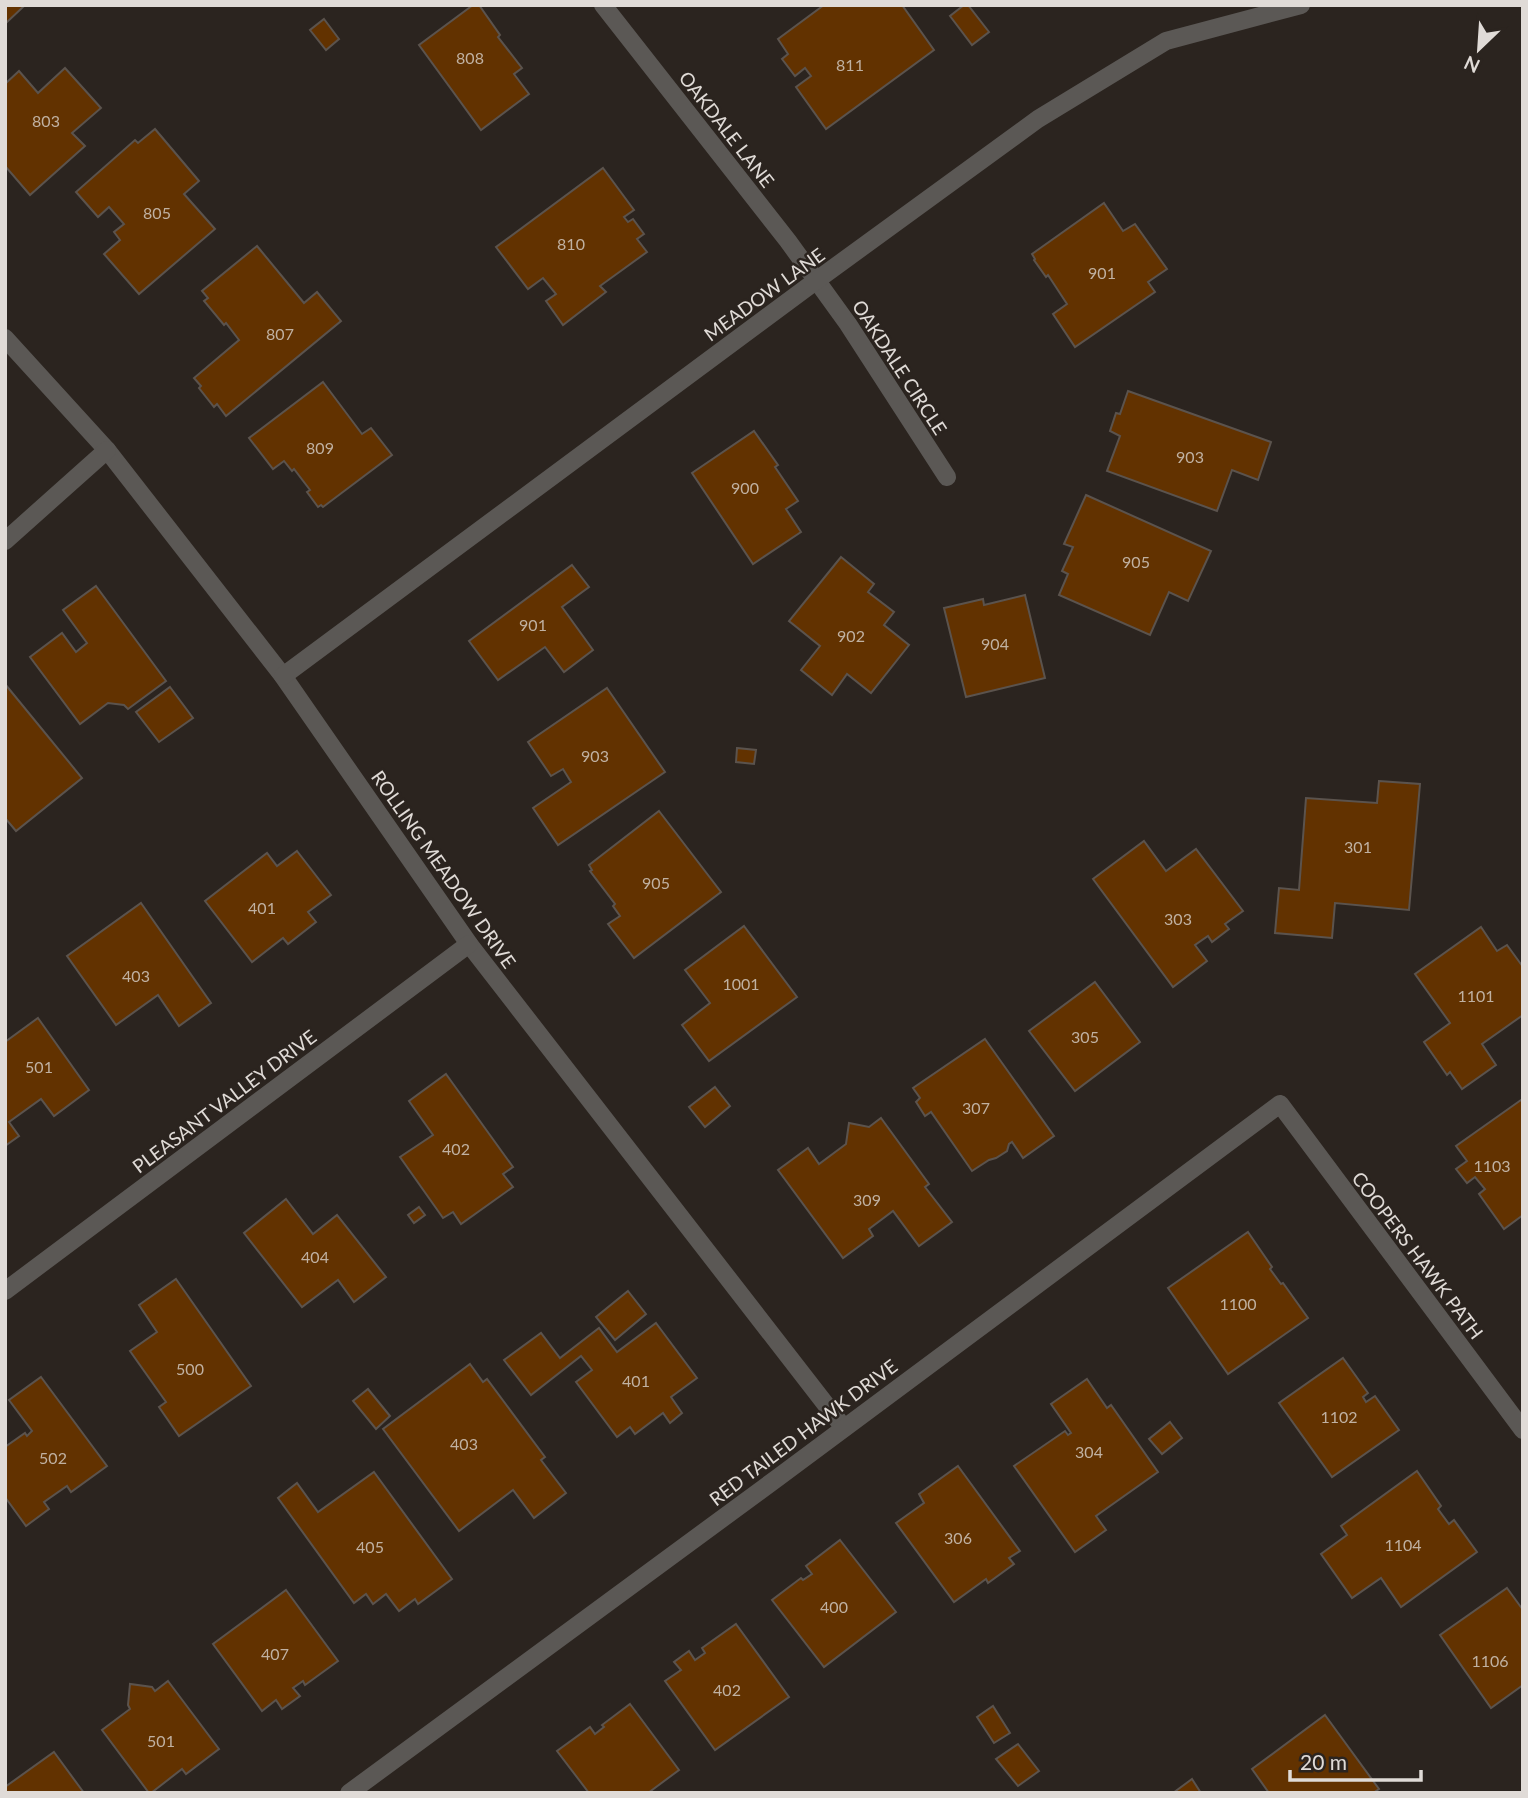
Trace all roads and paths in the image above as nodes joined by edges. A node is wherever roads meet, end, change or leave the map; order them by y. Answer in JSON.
{"nodes":[{"id":1,"x":603,"y":5,"type":"edge"},
{"id":2,"x":1301,"y":5,"type":"edge"},
{"id":3,"x":817,"y":280,"type":"junction"},
{"id":4,"x":5,"y":338,"type":"edge"},
{"id":5,"x":107,"y":450,"type":"junction"},
{"id":6,"x":947,"y":477,"type":"dead end"},
{"id":7,"x":5,"y":541,"type":"edge"},
{"id":8,"x":283,"y":676,"type":"junction"},
{"id":9,"x":469,"y":944,"type":"junction"},
{"id":10,"x":1280,"y":1104,"type":"joint"},
{"id":11,"x":5,"y":1291,"type":"edge"},
{"id":12,"x":844,"y":1428,"type":"junction"},
{"id":13,"x":1523,"y":1430,"type":"edge"},
{"id":14,"x":349,"y":1793,"type":"edge"}],
"edges":[{"from":1,"to":3,"type":"street","name":"OAKDALE LANE"},
{"from":2,"to":3,"type":"street","name":"MEADOW LANE"},
{"from":3,"to":6,"type":"street","name":"OAKDALE CIRCLE"},
{"from":3,"to":8,"type":"street","name":"MEADOW LANE"},
{"from":4,"to":5,"type":"street","name":"ROLLING MEADOW DRIVE"},
{"from":5,"to":7,"type":"street"},
{"from":5,"to":8,"type":"street","name":"ROLLING MEADOW DRIVE"},
{"from":8,"to":9,"type":"street","name":"ROLLING MEADOW DRIVE"},
{"from":9,"to":11,"type":"street","name":"PLEASANT VALLEY DRIVE"},
{"from":9,"to":12,"type":"street","name":"ROLLING MEADOW DRIVE"},
{"from":10,"to":12,"type":"street","name":"RED TAILED HAWK DRIVE"},
{"from":10,"to":13,"type":"street","name":"COOPERS HAWK PATH"},
{"from":12,"to":14,"type":"street","name":"RED TAILED HAWK DRIVE"}]}
